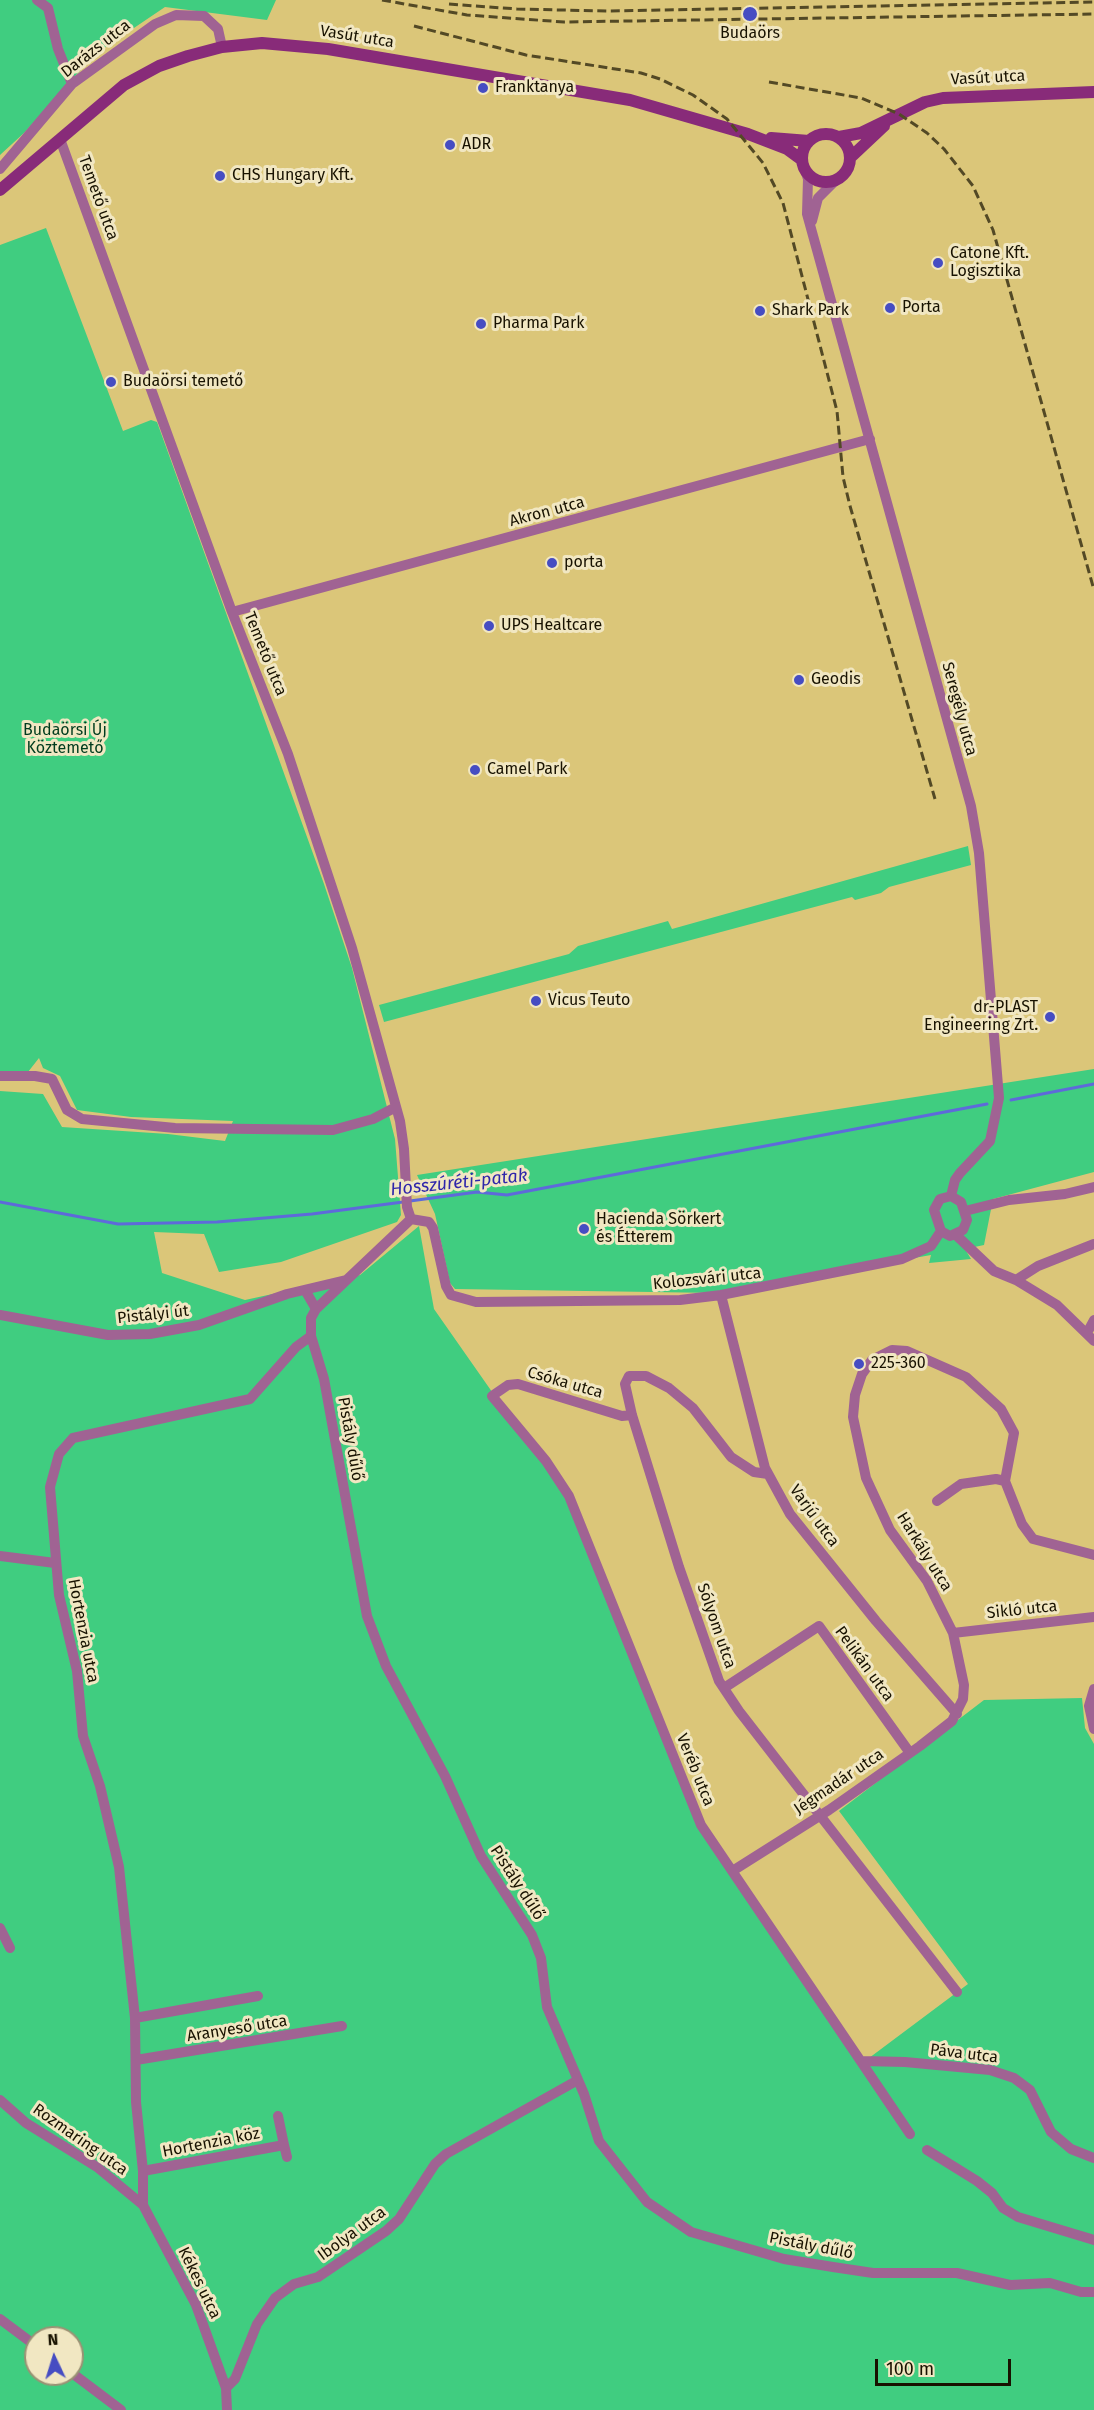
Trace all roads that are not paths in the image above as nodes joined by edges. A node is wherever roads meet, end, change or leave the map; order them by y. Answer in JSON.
{"nodes":[{"id":1,"x":37,"y":0,"type":"edge"},
{"id":2,"x":222,"y":47,"type":"junction"},
{"id":3,"x":72,"y":84,"type":"junction"},
{"id":4,"x":1094,"y":92,"type":"edge"},
{"id":5,"x":889,"y":120,"type":"junction"},
{"id":6,"x":748,"y":134,"type":"junction"},
{"id":7,"x":839,"y":137,"type":"junction"},
{"id":8,"x":60,"y":139,"type":"junction"},
{"id":9,"x":809,"y":141,"type":"junction"},
{"id":10,"x":851,"y":157,"type":"junction"},
{"id":11,"x":804,"y":165,"type":"junction"},
{"id":12,"x":0,"y":169,"type":"edge"},
{"id":13,"x":836,"y":180,"type":"junction"},
{"id":14,"x":0,"y":190,"type":"edge"},
{"id":15,"x":812,"y":227,"type":"junction"},
{"id":16,"x":870,"y":439,"type":"junction"},
{"id":17,"x":232,"y":612,"type":"junction"},
{"id":18,"x":0,"y":1076,"type":"edge"},
{"id":19,"x":396,"y":1107,"type":"junction"},
{"id":20,"x":1094,"y":1187,"type":"edge"},
{"id":21,"x":951,"y":1196,"type":"junction"},
{"id":22,"x":965,"y":1210,"type":"junction"},
{"id":23,"x":411,"y":1219,"type":"junction"},
{"id":24,"x":965,"y":1225,"type":"junction"},
{"id":25,"x":941,"y":1232,"type":"junction"},
{"id":26,"x":956,"y":1235,"type":"junction"},
{"id":27,"x":1094,"y":1244,"type":"edge"},
{"id":28,"x":982,"y":1260,"type":"junction"},
{"id":29,"x":346,"y":1280,"type":"junction"},
{"id":30,"x":1016,"y":1280,"type":"junction"},
{"id":31,"x":305,"y":1290,"type":"junction"},
{"id":32,"x":721,"y":1295,"type":"junction"},
{"id":33,"x":316,"y":1309,"type":"junction"},
{"id":34,"x":0,"y":1315,"type":"edge"},
{"id":35,"x":1094,"y":1320,"type":"edge"},
{"id":36,"x":310,"y":1336,"type":"junction"},
{"id":37,"x":1090,"y":1337,"type":"edge"},
{"id":38,"x":492,"y":1396,"type":"joint"},
{"id":39,"x":632,"y":1415,"type":"junction"},
{"id":40,"x":768,"y":1474,"type":"junction"},
{"id":41,"x":1005,"y":1481,"type":"junction"},
{"id":42,"x":937,"y":1502,"type":"dead end"},
{"id":43,"x":1094,"y":1555,"type":"edge"},
{"id":44,"x":0,"y":1556,"type":"edge"},
{"id":45,"x":55,"y":1563,"type":"junction"},
{"id":46,"x":1094,"y":1617,"type":"edge"},
{"id":47,"x":952,"y":1633,"type":"junction"},
{"id":48,"x":724,"y":1689,"type":"junction"},
{"id":49,"x":1094,"y":1689,"type":"edge"},
{"id":50,"x":957,"y":1714,"type":"junction"},
{"id":51,"x":1094,"y":1729,"type":"edge"},
{"id":52,"x":910,"y":1753,"type":"junction"},
{"id":53,"x":820,"y":1814,"type":"junction"},
{"id":54,"x":734,"y":1870,"type":"junction"},
{"id":55,"x":0,"y":1928,"type":"edge"},
{"id":56,"x":10,"y":1948,"type":"dead end"},
{"id":57,"x":957,"y":1992,"type":"dead end"},
{"id":58,"x":258,"y":1996,"type":"dead end"},
{"id":59,"x":135,"y":2018,"type":"junction"},
{"id":60,"x":342,"y":2026,"type":"dead end"},
{"id":61,"x":136,"y":2060,"type":"junction"},
{"id":62,"x":863,"y":2061,"type":"junction"},
{"id":63,"x":578,"y":2080,"type":"junction"},
{"id":64,"x":0,"y":2100,"type":"edge"},
{"id":65,"x":279,"y":2116,"type":"dead end"},
{"id":66,"x":910,"y":2134,"type":"dead end"},
{"id":67,"x":284,"y":2145,"type":"junction"},
{"id":68,"x":927,"y":2150,"type":"dead end"},
{"id":69,"x":287,"y":2157,"type":"dead end"},
{"id":70,"x":1094,"y":2158,"type":"edge"},
{"id":71,"x":143,"y":2171,"type":"junction"},
{"id":72,"x":143,"y":2205,"type":"junction"},
{"id":73,"x":1094,"y":2240,"type":"edge"},
{"id":74,"x":1094,"y":2292,"type":"edge"},
{"id":75,"x":0,"y":2319,"type":"edge"},
{"id":76,"x":24,"y":2337,"type":"edge"},
{"id":77,"x":84,"y":2382,"type":"edge"},
{"id":78,"x":226,"y":2388,"type":"junction"},
{"id":79,"x":121,"y":2410,"type":"edge"},
{"id":80,"x":227,"y":2410,"type":"edge"}],
"edges":[{"from":1,"to":3,"type":"street"},
{"from":2,"to":3,"type":"street","name":"Darázs utca"},
{"from":2,"to":6,"type":"street","name":"Vasút utca"},
{"from":2,"to":8,"type":"street","name":"Vasút utca"},
{"from":3,"to":12,"type":"street","name":"Darázs utca"},
{"from":4,"to":5,"type":"street","name":"Vasút utca"},
{"from":5,"to":7,"type":"street","name":"Vasút utca"},
{"from":5,"to":10,"type":"street","name":"Vasút utca"},
{"from":6,"to":9,"type":"street","name":"Vasút utca"},
{"from":6,"to":11,"type":"street","name":"Vasút utca"},
{"from":7,"to":9,"type":"street","name":"Vasút utca"},
{"from":7,"to":10,"type":"street"},
{"from":8,"to":14,"type":"street","name":"Vasút utca"},
{"from":8,"to":17,"type":"street","name":"Temető utca"},
{"from":9,"to":11,"type":"street"},
{"from":10,"to":13,"type":"street","name":"Vasút utca"},
{"from":11,"to":13,"type":"street","name":"Vasút utca"},
{"from":11,"to":15,"type":"street","name":"Seregély utca"},
{"from":13,"to":15,"type":"street","name":"Seregély utca"},
{"from":15,"to":16,"type":"street","name":"Seregély utca"},
{"from":16,"to":17,"type":"street","name":"Akron utca"},
{"from":16,"to":21,"type":"street","name":"Seregély utca"},
{"from":17,"to":19,"type":"street","name":"Temető utca"},
{"from":18,"to":19,"type":"street"},
{"from":19,"to":23,"type":"street","name":"Temető utca"},
{"from":20,"to":22,"type":"street"},
{"from":21,"to":22,"type":"street"},
{"from":21,"to":25,"type":"street"},
{"from":22,"to":24,"type":"street"},
{"from":23,"to":29,"type":"street"},
{"from":23,"to":32,"type":"street","name":"Kolozsvári utca"},
{"from":24,"to":26,"type":"street"},
{"from":24,"to":28,"type":"street"},
{"from":25,"to":26,"type":"street"},
{"from":25,"to":32,"type":"street","name":"Kolozsvári utca"},
{"from":26,"to":28,"type":"street"},
{"from":27,"to":30,"type":"street"},
{"from":28,"to":30,"type":"street"},
{"from":29,"to":31,"type":"street","name":"Pistályi út"},
{"from":29,"to":33,"type":"street"},
{"from":30,"to":37,"type":"street"},
{"from":31,"to":33,"type":"street"},
{"from":31,"to":34,"type":"street","name":"Pistályi út"},
{"from":32,"to":40,"type":"street","name":"Varjú utca"},
{"from":33,"to":36,"type":"street"},
{"from":35,"to":37,"type":"street"},
{"from":36,"to":45,"type":"street","name":"Hortenzia utca"},
{"from":36,"to":63,"type":"street","name":"Pistály dűlő"},
{"from":38,"to":39,"type":"street","name":"Csóka utca"},
{"from":38,"to":54,"type":"street","name":"Veréb utca"},
{"from":39,"to":40,"type":"street","name":"Sólyom utca"},
{"from":39,"to":48,"type":"street","name":"Sólyom utca"},
{"from":40,"to":50,"type":"street","name":"Varjú utca"},
{"from":41,"to":42,"type":"street"},
{"from":41,"to":43,"type":"street"},
{"from":41,"to":47,"type":"street","name":"Harkály utca"},
{"from":44,"to":45,"type":"street"},
{"from":45,"to":59,"type":"street","name":"Hortenzia utca"},
{"from":46,"to":47,"type":"street","name":"Sikló utca"},
{"from":47,"to":50,"type":"street","name":"Harkály utca"},
{"from":48,"to":52,"type":"street","name":"Pelikán utca"},
{"from":48,"to":53,"type":"street","name":"Sólyom utca"},
{"from":49,"to":51,"type":"street"},
{"from":50,"to":52,"type":"street","name":"Jégmadár utca"},
{"from":52,"to":53,"type":"street","name":"Jégmadár utca"},
{"from":53,"to":54,"type":"street","name":"Jégmadár utca"},
{"from":53,"to":57,"type":"street","name":"Sólyom utca"},
{"from":54,"to":62,"type":"street","name":"Veréb utca"},
{"from":55,"to":56,"type":"street"},
{"from":58,"to":59,"type":"street"},
{"from":59,"to":61,"type":"street","name":"Hortenzia utca"},
{"from":60,"to":61,"type":"street","name":"Aranyeső utca"},
{"from":61,"to":71,"type":"street","name":"Hortenzia utca"},
{"from":62,"to":66,"type":"street","name":"Veréb utca"},
{"from":62,"to":70,"type":"street","name":"Páva utca"},
{"from":63,"to":74,"type":"street","name":"Pistály dűlő"},
{"from":63,"to":78,"type":"street","name":"Ibolya utca"},
{"from":64,"to":72,"type":"street","name":"Rozmaring utca"},
{"from":65,"to":67,"type":"street","name":"Hortenzia köz"},
{"from":67,"to":69,"type":"street","name":"Hortenzia köz"},
{"from":67,"to":71,"type":"street","name":"Hortenzia köz"},
{"from":68,"to":73,"type":"street"},
{"from":71,"to":72,"type":"street","name":"Kékes utca"},
{"from":72,"to":78,"type":"street","name":"Kékes utca"},
{"from":75,"to":76,"type":"street"},
{"from":77,"to":79,"type":"street"},
{"from":78,"to":80,"type":"street","name":"Kékes utca"}]}
